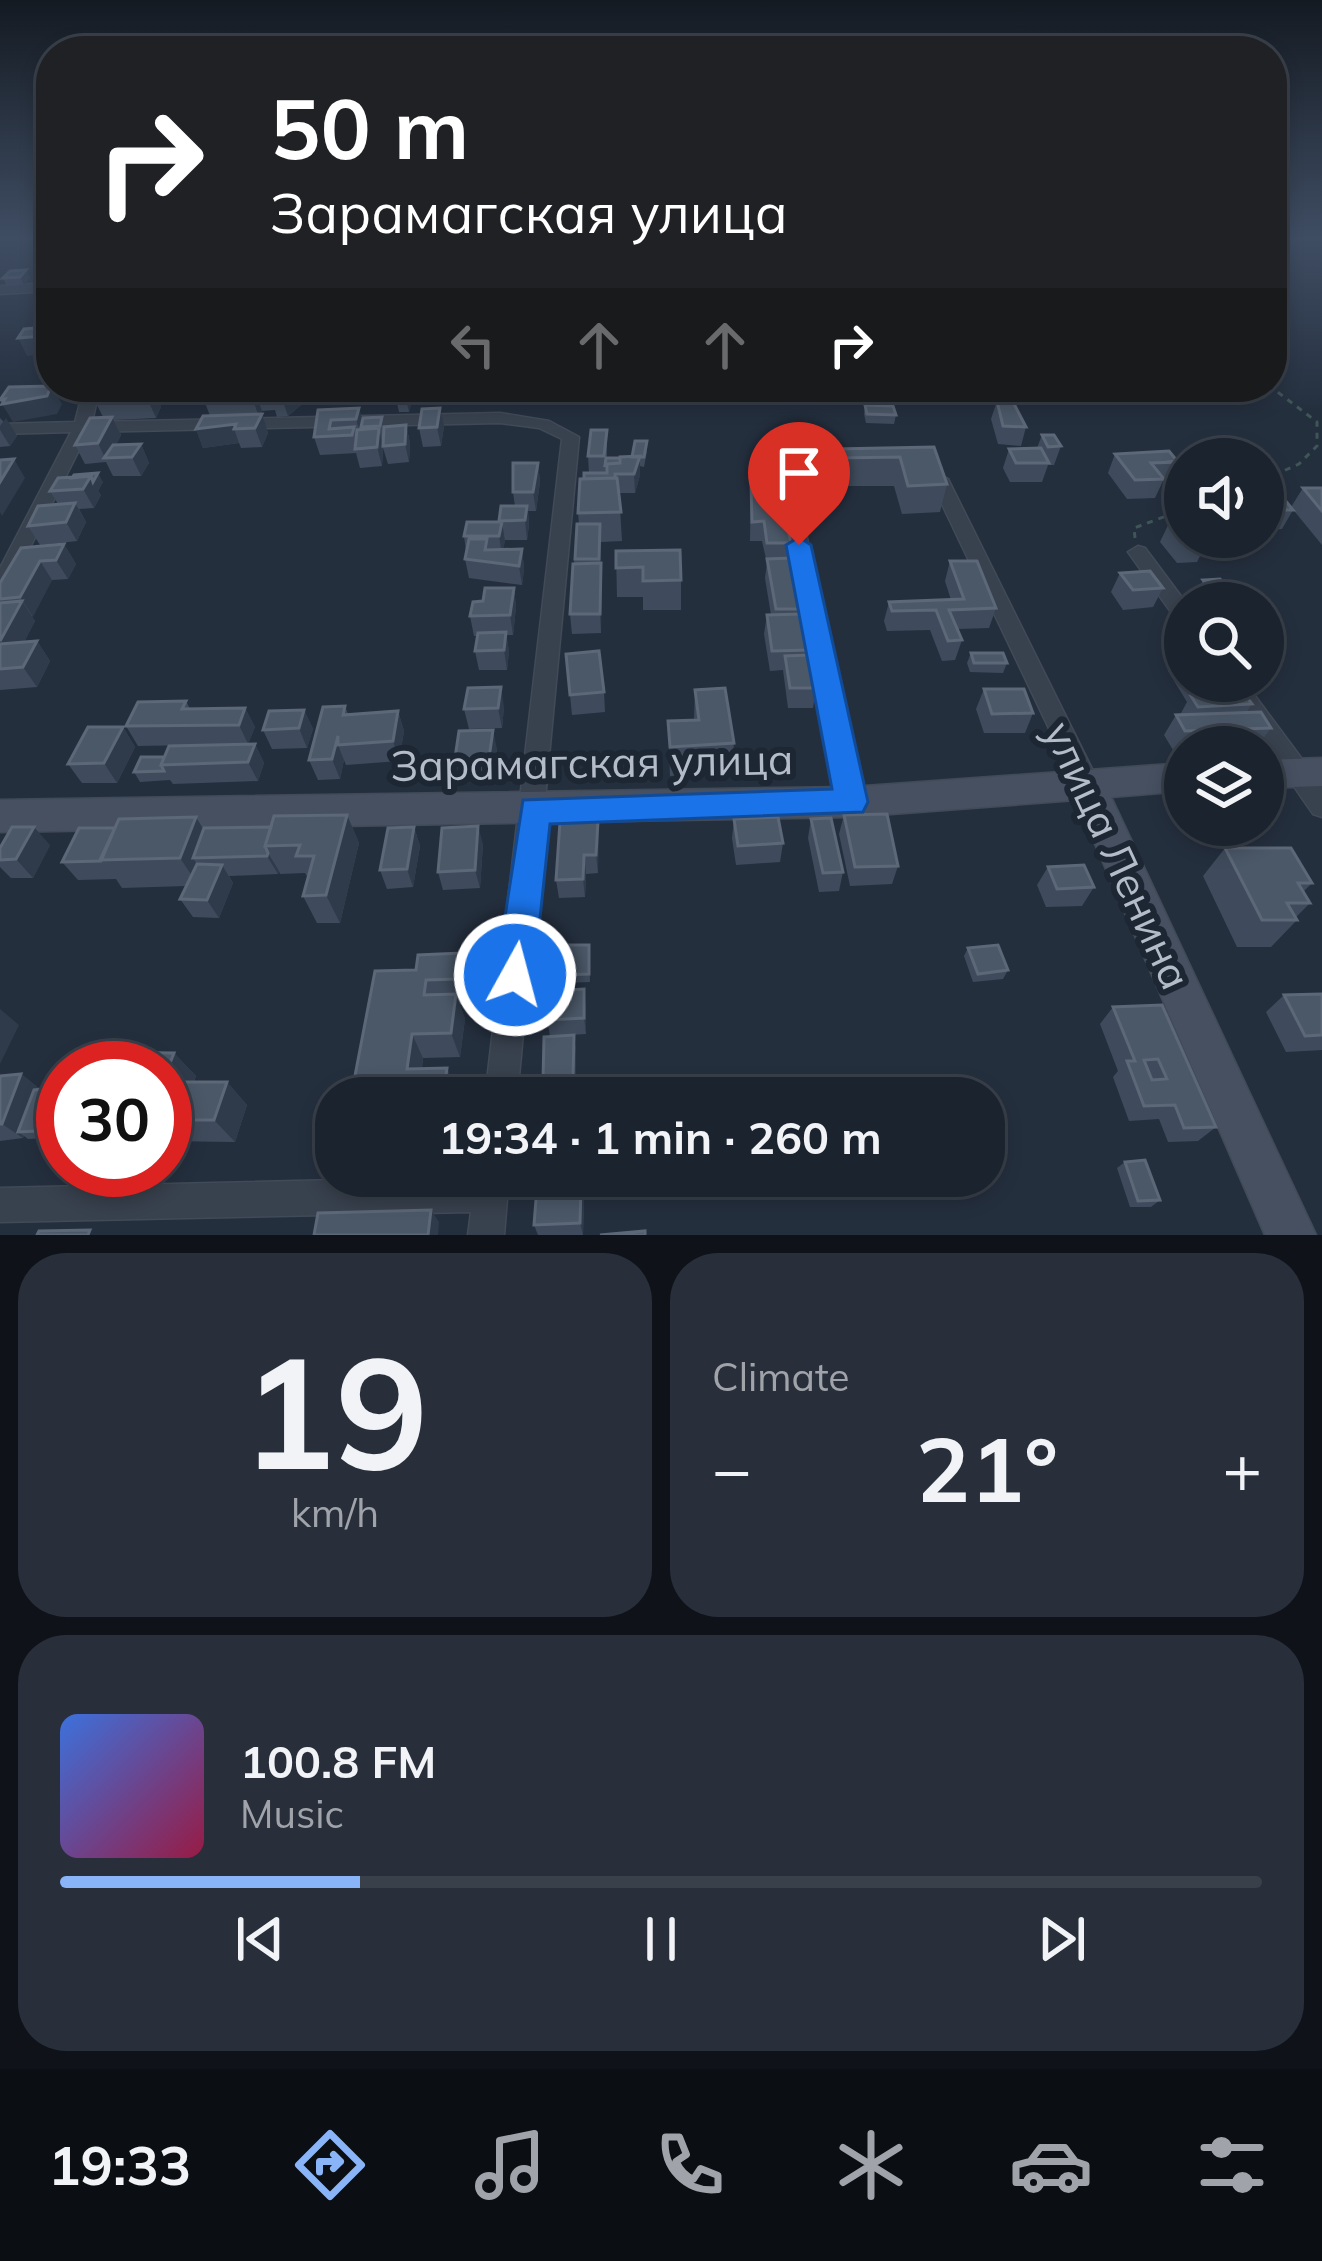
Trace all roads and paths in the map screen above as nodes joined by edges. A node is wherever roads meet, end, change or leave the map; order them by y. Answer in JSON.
{"nodes":[{"id":1,"x":1287,"y":399,"type":"edge"},
{"id":2,"x":88,"y":402,"type":"edge"},
{"id":3,"x":82,"y":428,"type":"junction"},
{"id":4,"x":0,"y":429,"type":"edge"},
{"id":5,"x":782,"y":459,"type":"dead end"},
{"id":6,"x":1284,"y":471,"type":"edge"},
{"id":7,"x":939,"y":479,"type":"edge"},
{"id":8,"x":1164,"y":517,"type":"edge"},
{"id":9,"x":1138,"y":552,"type":"joint"},
{"id":10,"x":0,"y":586,"type":"edge"},
{"id":11,"x":1164,"y":587,"type":"edge"},
{"id":12,"x":1246,"y":702,"type":"edge"},
{"id":13,"x":1294,"y":773,"type":"edge"},
{"id":14,"x":1164,"y":778,"type":"edge"},
{"id":15,"x":1086,"y":781,"type":"junction"},
{"id":16,"x":851,"y":802,"type":"junction"},
{"id":17,"x":1322,"y":806,"type":"edge"},
{"id":18,"x":534,"y":810,"type":"junction"},
{"id":19,"x":0,"y":816,"type":"edge"},
{"id":20,"x":503,"y":1077,"type":"edge"},
{"id":21,"x":315,"y":1192,"type":"edge"},
{"id":22,"x":490,"y":1197,"type":"edge"},
{"id":23,"x":0,"y":1205,"type":"edge"},
{"id":24,"x":486,"y":1235,"type":"edge"},
{"id":25,"x":1291,"y":1235,"type":"edge"}],
"edges":[{"from":1,"to":6,"type":"path"},
{"from":2,"to":3,"type":"street"},
{"from":3,"to":4,"type":"street"},
{"from":3,"to":10,"type":"street"},
{"from":3,"to":18,"type":"street"},
{"from":5,"to":16,"type":"street"},
{"from":7,"to":15,"type":"street","name":"улица Ленина"},
{"from":8,"to":9,"type":"path"},
{"from":9,"to":11,"type":"street"},
{"from":12,"to":13,"type":"street"},
{"from":13,"to":17,"type":"street"},
{"from":14,"to":15,"type":"street","name":"Зарамагская улица"},
{"from":15,"to":16,"type":"street","name":"Зарамагская улица"},
{"from":15,"to":25,"type":"street","name":"улица Ленина"},
{"from":16,"to":18,"type":"street","name":"Зарамагская улица"},
{"from":18,"to":19,"type":"street","name":"Зарамагская улица"},
{"from":18,"to":20,"type":"street"},
{"from":21,"to":23,"type":"street"},
{"from":22,"to":24,"type":"street"}]}
